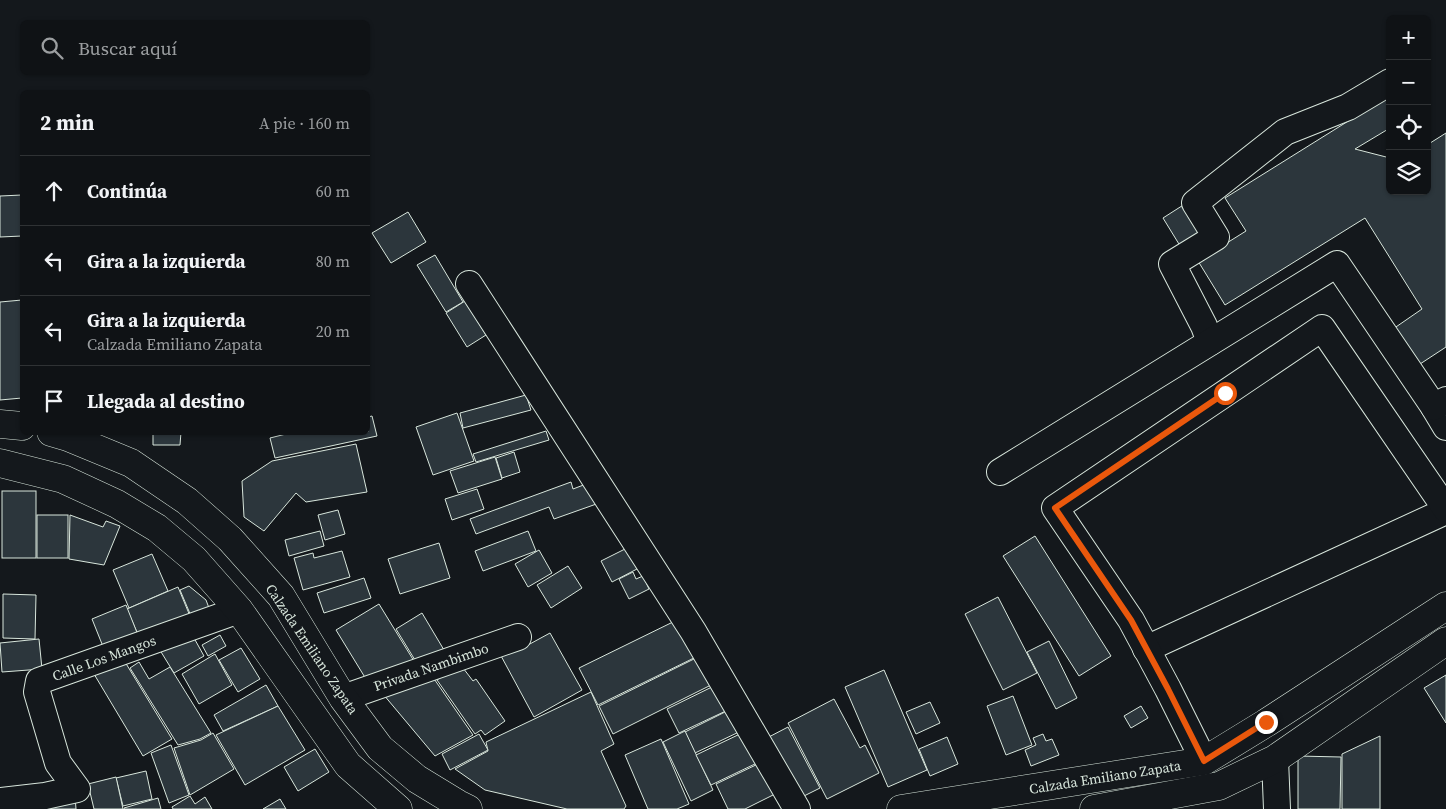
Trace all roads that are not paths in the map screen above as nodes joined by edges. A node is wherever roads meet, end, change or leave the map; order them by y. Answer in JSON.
{"nodes":[{"id":1,"x":1386,"y":84,"type":"edge"},
{"id":2,"x":469,"y":284,"type":"dead end"},
{"id":3,"x":1210,"y":342,"type":"junction"},
{"id":4,"x":1442,"y":411,"type":"edge"},
{"id":5,"x":0,"y":424,"type":"edge"},
{"id":6,"x":20,"y":426,"type":"edge"},
{"id":7,"x":64,"y":435,"type":"edge"},
{"id":8,"x":0,"y":463,"type":"edge"},
{"id":9,"x":1000,"y":472,"type":"dead end"},
{"id":10,"x":1446,"y":510,"type":"edge"},
{"id":11,"x":1446,"y":606,"type":"edge"},
{"id":12,"x":239,"y":610,"type":"junction"},
{"id":13,"x":518,"y":636,"type":"dead end"},
{"id":14,"x":1446,"y":641,"type":"edge"},
{"id":15,"x":1146,"y":649,"type":"junction"},
{"id":16,"x":343,"y":698,"type":"junction"},
{"id":17,"x":1275,"y":759,"type":"junction"},
{"id":18,"x":1204,"y":761,"type":"junction"},
{"id":19,"x":0,"y":801,"type":"edge"},
{"id":20,"x":398,"y":809,"type":"edge"},
{"id":21,"x":468,"y":809,"type":"edge"},
{"id":22,"x":797,"y":809,"type":"edge"},
{"id":23,"x":901,"y":809,"type":"edge"},
{"id":24,"x":1094,"y":809,"type":"edge"},
{"id":25,"x":1277,"y":809,"type":"edge"}],
"edges":[{"from":1,"to":3,"type":"street"},
{"from":2,"to":22,"type":"street"},
{"from":3,"to":4,"type":"street"},
{"from":3,"to":9,"type":"street"},
{"from":5,"to":6,"type":"main road"},
{"from":7,"to":16,"type":"main road","name":"Calzada Emiliano Zapata"},
{"from":8,"to":12,"type":"main road"},
{"from":10,"to":15,"type":"street"},
{"from":10,"to":15,"type":"street"},
{"from":11,"to":18,"type":"main road","name":"Calzada Emiliano Zapata"},
{"from":12,"to":19,"type":"street","name":"Calle Los Mangos"},
{"from":12,"to":20,"type":"main road"},
{"from":13,"to":16,"type":"street","name":"Privada Nambimbo"},
{"from":14,"to":17,"type":"main road","name":"Calzada Emiliano Zapata"},
{"from":15,"to":18,"type":"street"},
{"from":16,"to":21,"type":"main road","name":"Calzada Emiliano Zapata"},
{"from":17,"to":24,"type":"main road","name":"Calzada Emiliano Zapata"},
{"from":17,"to":25,"type":"street"},
{"from":18,"to":23,"type":"main road","name":"Calzada Emiliano Zapata"}]}
